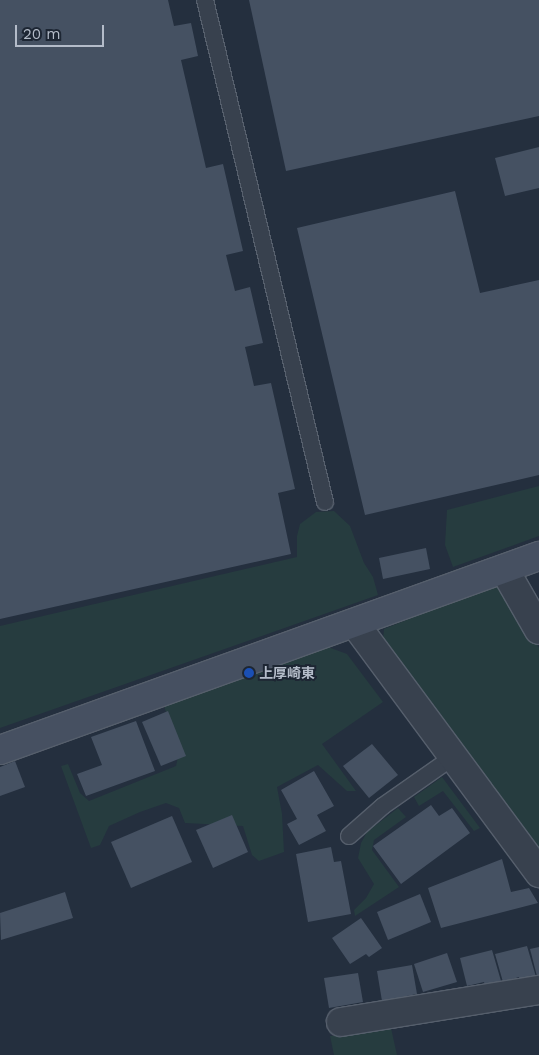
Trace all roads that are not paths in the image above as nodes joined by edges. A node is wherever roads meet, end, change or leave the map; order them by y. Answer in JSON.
{"nodes":[{"id":1,"x":205,"y":0,"type":"edge"},
{"id":2,"x":325,"y":502,"type":"dead end"},
{"id":3,"x":539,"y":556,"type":"edge"},
{"id":4,"x":504,"y":569,"type":"junction"},
{"id":5,"x":355,"y":624,"type":"junction"},
{"id":6,"x":539,"y":630,"type":"edge"},
{"id":7,"x":0,"y":750,"type":"edge"},
{"id":8,"x":453,"y":757,"type":"junction"},
{"id":9,"x":349,"y":836,"type":"dead end"},
{"id":10,"x":539,"y":873,"type":"edge"},
{"id":11,"x":539,"y":990,"type":"edge"},
{"id":12,"x":341,"y":1022,"type":"dead end"}],
"edges":[{"from":1,"to":2,"type":"lane"},
{"from":3,"to":4,"type":"street"},
{"from":4,"to":5,"type":"street"},
{"from":4,"to":6,"type":"street"},
{"from":5,"to":7,"type":"street"},
{"from":5,"to":8,"type":"street"},
{"from":8,"to":9,"type":"lane"},
{"from":8,"to":10,"type":"street"},
{"from":11,"to":12,"type":"street"}]}
